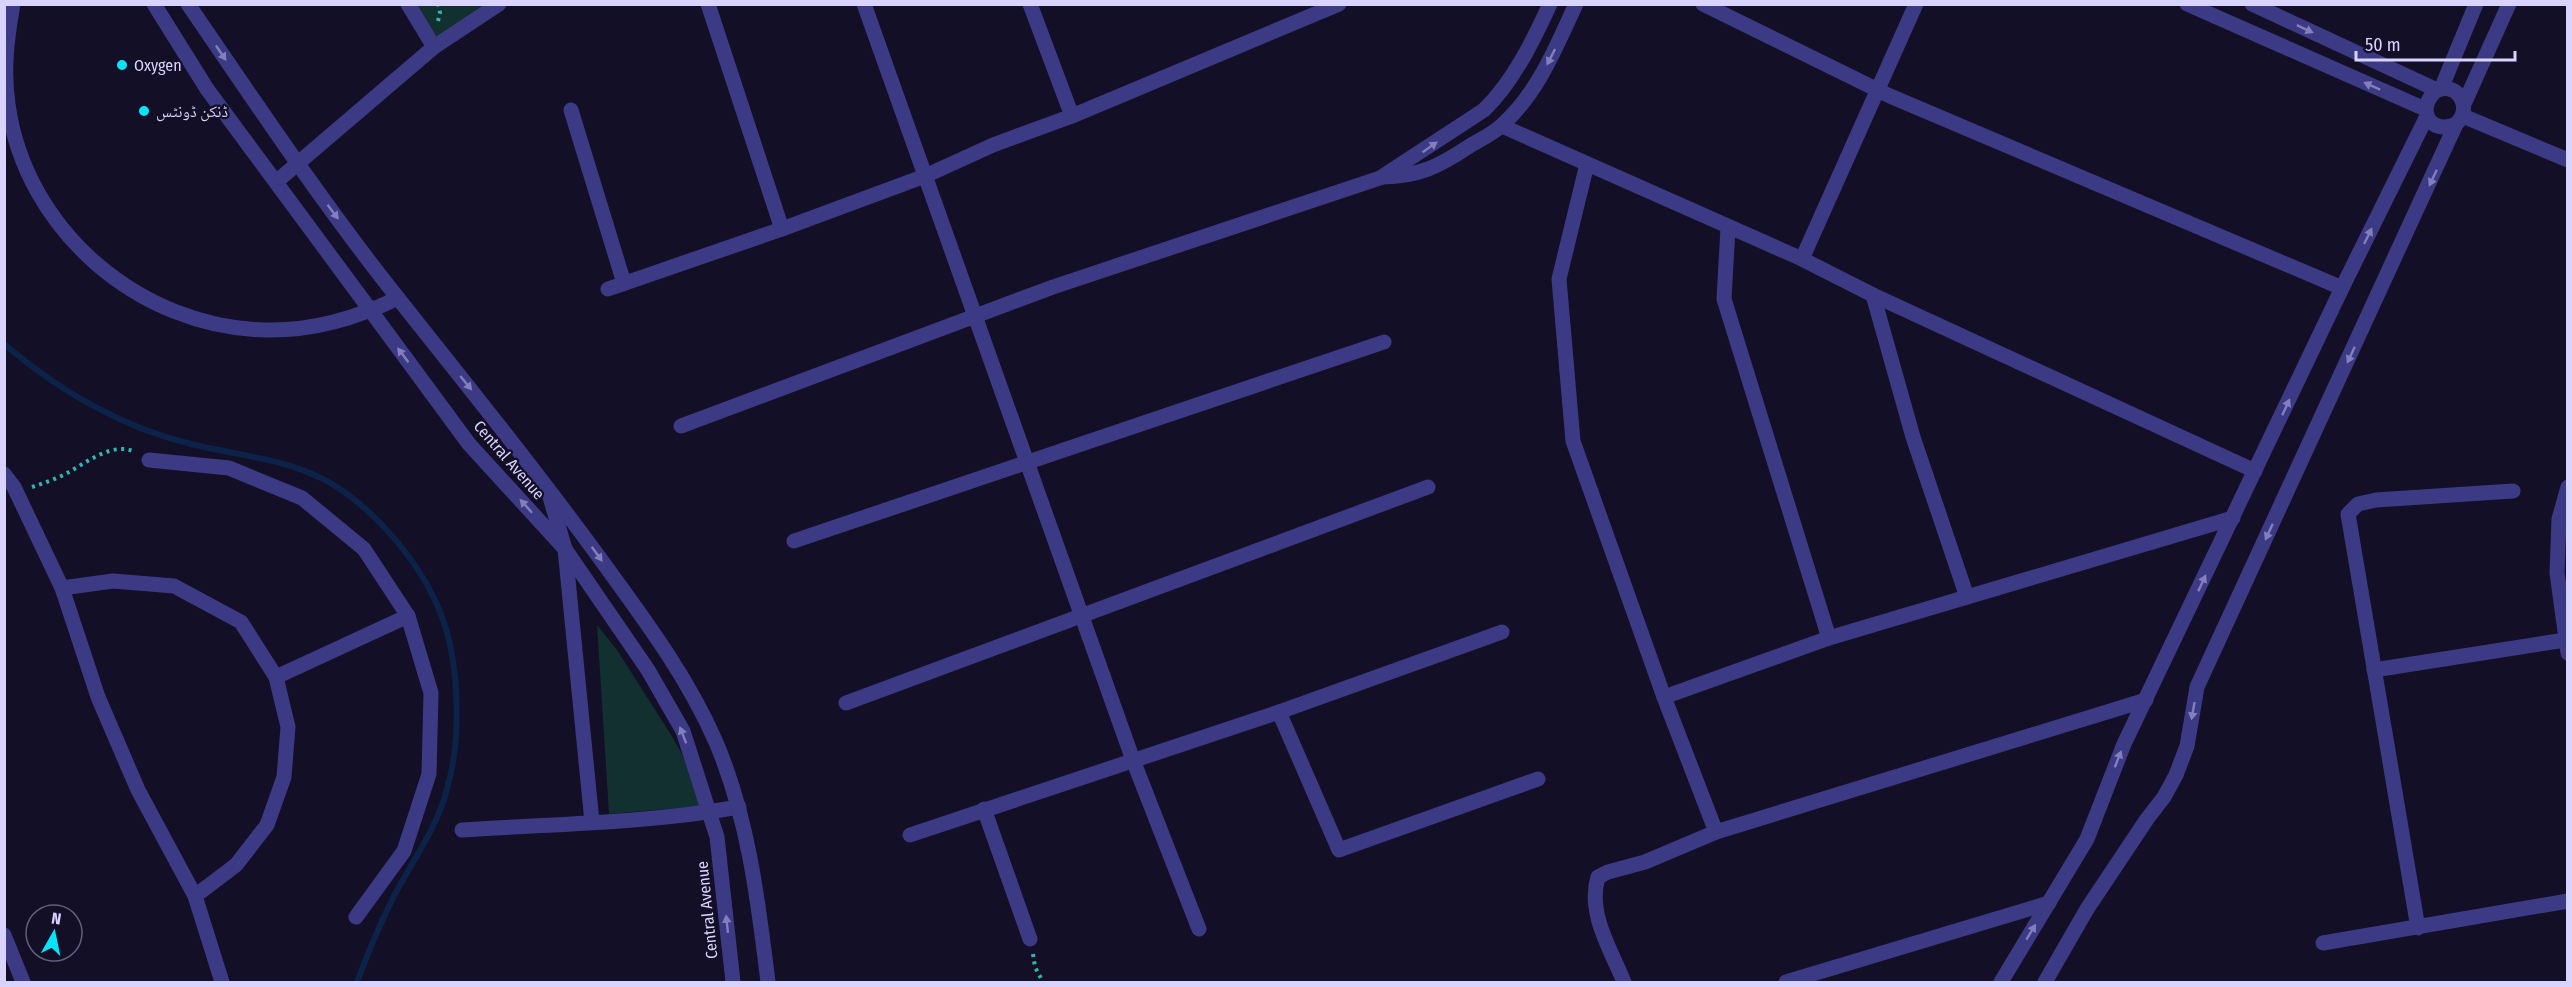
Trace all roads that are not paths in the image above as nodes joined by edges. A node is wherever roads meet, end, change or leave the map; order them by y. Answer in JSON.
{"nodes":[{"id":1,"x":13,"y":4,"type":"edge"},
{"id":2,"x":154,"y":4,"type":"edge"},
{"id":3,"x":188,"y":4,"type":"edge"},
{"id":4,"x":408,"y":4,"type":"edge"},
{"id":5,"x":499,"y":4,"type":"edge"},
{"id":6,"x":708,"y":4,"type":"edge"},
{"id":7,"x":864,"y":4,"type":"edge"},
{"id":8,"x":1030,"y":4,"type":"edge"},
{"id":9,"x":1339,"y":4,"type":"edge"},
{"id":10,"x":1550,"y":4,"type":"edge"},
{"id":11,"x":1576,"y":4,"type":"edge"},
{"id":12,"x":1704,"y":4,"type":"edge"},
{"id":13,"x":1916,"y":4,"type":"edge"},
{"id":14,"x":2187,"y":4,"type":"edge"},
{"id":15,"x":2252,"y":4,"type":"edge"},
{"id":16,"x":2476,"y":4,"type":"edge"},
{"id":17,"x":2509,"y":4,"type":"edge"},
{"id":18,"x":434,"y":47,"type":"junction"},
{"id":19,"x":1878,"y":90,"type":"junction"},
{"id":20,"x":2439,"y":90,"type":"junction"},
{"id":21,"x":571,"y":110,"type":"dead end"},
{"id":22,"x":2426,"y":113,"type":"junction"},
{"id":23,"x":2461,"y":115,"type":"junction"},
{"id":24,"x":1072,"y":116,"type":"junction"},
{"id":25,"x":1502,"y":126,"type":"junction"},
{"id":26,"x":2568,"y":160,"type":"edge"},
{"id":27,"x":297,"y":164,"type":"junction"},
{"id":28,"x":1587,"y":165,"type":"junction"},
{"id":29,"x":925,"y":176,"type":"junction"},
{"id":30,"x":1380,"y":178,"type":"junction"},
{"id":31,"x":276,"y":182,"type":"junction"},
{"id":32,"x":1728,"y":228,"type":"junction"},
{"id":33,"x":782,"y":229,"type":"junction"},
{"id":34,"x":1802,"y":259,"type":"junction"},
{"id":35,"x":624,"y":283,"type":"junction"},
{"id":36,"x":608,"y":288,"type":"dead end"},
{"id":37,"x":2342,"y":288,"type":"junction"},
{"id":38,"x":1873,"y":295,"type":"junction"},
{"id":39,"x":398,"y":298,"type":"junction"},
{"id":40,"x":371,"y":311,"type":"junction"},
{"id":41,"x":975,"y":316,"type":"junction"},
{"id":42,"x":1384,"y":342,"type":"dead end"},
{"id":43,"x":681,"y":426,"type":"dead end"},
{"id":44,"x":149,"y":460,"type":"road end"},
{"id":45,"x":1027,"y":463,"type":"junction"},
{"id":46,"x":2255,"y":471,"type":"junction"},
{"id":47,"x":4,"y":474,"type":"edge"},
{"id":48,"x":546,"y":484,"type":"junction"},
{"id":49,"x":1428,"y":487,"type":"dead end"},
{"id":50,"x":2568,"y":487,"type":"edge"},
{"id":51,"x":2513,"y":491,"type":"dead end"},
{"id":52,"x":2233,"y":518,"type":"junction"},
{"id":53,"x":794,"y":541,"type":"dead end"},
{"id":54,"x":565,"y":549,"type":"junction"},
{"id":55,"x":62,"y":588,"type":"junction"},
{"id":56,"x":1967,"y":597,"type":"junction"},
{"id":57,"x":1081,"y":615,"type":"junction"},
{"id":58,"x":408,"y":616,"type":"junction"},
{"id":59,"x":1502,"y":632,"type":"dead end"},
{"id":60,"x":1829,"y":638,"type":"junction"},
{"id":61,"x":2566,"y":647,"type":"edge"},
{"id":62,"x":2374,"y":670,"type":"junction"},
{"id":63,"x":276,"y":677,"type":"junction"},
{"id":64,"x":1664,"y":697,"type":"junction"},
{"id":65,"x":2146,"y":700,"type":"junction"},
{"id":66,"x":846,"y":703,"type":"dead end"},
{"id":67,"x":1279,"y":712,"type":"junction"},
{"id":68,"x":1133,"y":760,"type":"junction"},
{"id":69,"x":1538,"y":779,"type":"dead end"},
{"id":70,"x":739,"y":807,"type":"junction"},
{"id":71,"x":984,"y":809,"type":"junction"},
{"id":72,"x":709,"y":813,"type":"junction"},
{"id":73,"x":592,"y":822,"type":"junction"},
{"id":74,"x":462,"y":830,"type":"dead end"},
{"id":75,"x":1716,"y":831,"type":"junction"},
{"id":76,"x":910,"y":836,"type":"dead end"},
{"id":77,"x":195,"y":896,"type":"junction"},
{"id":78,"x":2568,"y":901,"type":"edge"},
{"id":79,"x":2049,"y":903,"type":"junction"},
{"id":80,"x":356,"y":917,"type":"dead end"},
{"id":81,"x":2418,"y":928,"type":"junction"},
{"id":82,"x":1199,"y":929,"type":"dead end"},
{"id":83,"x":4,"y":935,"type":"edge"},
{"id":84,"x":1030,"y":939,"type":"road end"},
{"id":85,"x":2323,"y":943,"type":"dead end"},
{"id":86,"x":23,"y":982,"type":"edge"},
{"id":87,"x":222,"y":982,"type":"edge"},
{"id":88,"x":733,"y":982,"type":"edge"},
{"id":89,"x":768,"y":982,"type":"edge"},
{"id":90,"x":1624,"y":982,"type":"edge"},
{"id":91,"x":1786,"y":982,"type":"edge"},
{"id":92,"x":2001,"y":982,"type":"edge"},
{"id":93,"x":2045,"y":982,"type":"edge"}],
"edges":[{"from":1,"to":40,"type":"street"},
{"from":2,"to":31,"type":"street","name":"Central Avenue"},
{"from":3,"to":27,"type":"street","name":"Central Avenue","one_way":true},
{"from":4,"to":18,"type":"street"},
{"from":5,"to":18,"type":"street"},
{"from":6,"to":33,"type":"street"},
{"from":7,"to":29,"type":"street"},
{"from":8,"to":24,"type":"street"},
{"from":9,"to":24,"type":"street"},
{"from":30,"to":10,"type":"street","one_way":true},
{"from":11,"to":25,"type":"street","one_way":true},
{"from":12,"to":19,"type":"street"},
{"from":13,"to":19,"type":"street"},
{"from":22,"to":14,"type":"street","one_way":true},
{"from":15,"to":20,"type":"street","one_way":true},
{"from":16,"to":20,"type":"street"},
{"from":17,"to":23,"type":"street"},
{"from":18,"to":27,"type":"street"},
{"from":19,"to":34,"type":"street"},
{"from":19,"to":37,"type":"street"},
{"from":20,"to":22,"type":"street"},
{"from":20,"to":23,"type":"street"},
{"from":21,"to":35,"type":"street"},
{"from":22,"to":23,"type":"street"},
{"from":37,"to":22,"type":"street","one_way":true},
{"from":23,"to":26,"type":"street"},
{"from":23,"to":93,"type":"street","one_way":true},
{"from":24,"to":29,"type":"street"},
{"from":25,"to":28,"type":"street"},
{"from":25,"to":30,"type":"street"},
{"from":27,"to":31,"type":"street"},
{"from":27,"to":39,"type":"street","name":"Central Avenue","one_way":true},
{"from":28,"to":32,"type":"street"},
{"from":28,"to":64,"type":"street"},
{"from":29,"to":33,"type":"street"},
{"from":29,"to":41,"type":"street"},
{"from":30,"to":41,"type":"street"},
{"from":31,"to":40,"type":"street","name":"Central Avenue"},
{"from":32,"to":34,"type":"street"},
{"from":32,"to":60,"type":"street"},
{"from":33,"to":35,"type":"street"},
{"from":34,"to":38,"type":"street"},
{"from":35,"to":36,"type":"street"},
{"from":46,"to":37,"type":"street","one_way":true},
{"from":38,"to":46,"type":"street"},
{"from":38,"to":56,"type":"street"},
{"from":39,"to":40,"type":"street"},
{"from":39,"to":48,"type":"street","name":"Central Avenue","one_way":true},
{"from":54,"to":40,"type":"street","name":"Central Avenue","one_way":true},
{"from":41,"to":43,"type":"street"},
{"from":41,"to":45,"type":"street"},
{"from":42,"to":45,"type":"street"},
{"from":44,"to":58,"type":"street"},
{"from":45,"to":53,"type":"street"},
{"from":45,"to":57,"type":"street"},
{"from":46,"to":52,"type":"street"},
{"from":47,"to":55,"type":"street"},
{"from":48,"to":54,"type":"street"},
{"from":48,"to":70,"type":"street","name":"Central Avenue","one_way":true},
{"from":49,"to":57,"type":"street"},
{"from":50,"to":61,"type":"street"},
{"from":51,"to":62,"type":"street"},
{"from":52,"to":56,"type":"street"},
{"from":65,"to":52,"type":"street","one_way":true},
{"from":72,"to":54,"type":"street","name":"Central Avenue","one_way":true},
{"from":54,"to":73,"type":"street"},
{"from":55,"to":63,"type":"street"},
{"from":55,"to":77,"type":"street"},
{"from":56,"to":60,"type":"street"},
{"from":57,"to":66,"type":"street"},
{"from":57,"to":68,"type":"street"},
{"from":58,"to":63,"type":"street"},
{"from":58,"to":80,"type":"street"},
{"from":59,"to":67,"type":"street"},
{"from":60,"to":64,"type":"street"},
{"from":61,"to":62,"type":"street"},
{"from":62,"to":81,"type":"street"},
{"from":63,"to":77,"type":"street"},
{"from":64,"to":75,"type":"street"},
{"from":65,"to":75,"type":"street"},
{"from":79,"to":65,"type":"street","one_way":true},
{"from":67,"to":68,"type":"street"},
{"from":67,"to":69,"type":"street"},
{"from":68,"to":71,"type":"street"},
{"from":68,"to":82,"type":"street"},
{"from":70,"to":72,"type":"street"},
{"from":70,"to":89,"type":"street","name":"Central Avenue"},
{"from":71,"to":76,"type":"street"},
{"from":71,"to":84,"type":"street"},
{"from":72,"to":73,"type":"street"},
{"from":88,"to":72,"type":"street","name":"Central Avenue","one_way":true},
{"from":73,"to":74,"type":"street"},
{"from":75,"to":90,"type":"street"},
{"from":77,"to":87,"type":"street"},
{"from":78,"to":81,"type":"street"},
{"from":79,"to":91,"type":"street"},
{"from":92,"to":79,"type":"street","one_way":true},
{"from":81,"to":85,"type":"street"},
{"from":83,"to":86,"type":"street"}]}
